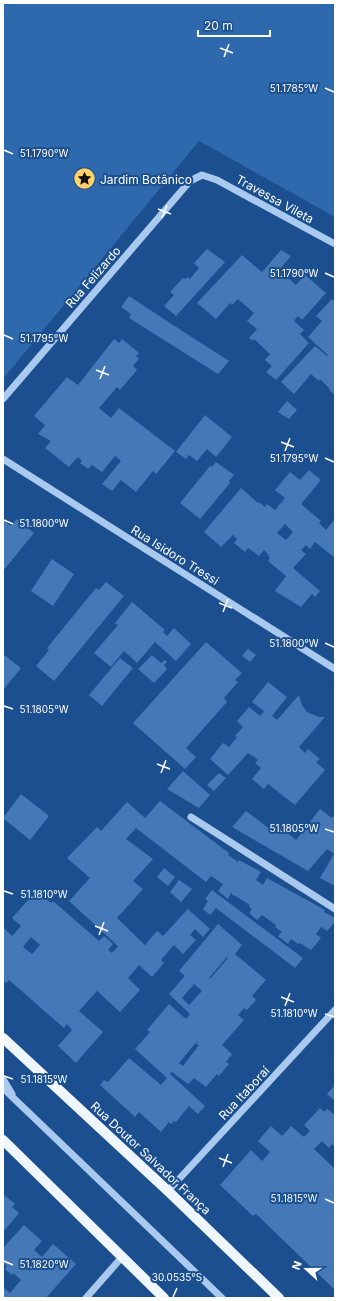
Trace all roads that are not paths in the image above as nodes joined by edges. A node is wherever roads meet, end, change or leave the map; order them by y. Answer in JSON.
{"nodes":[{"id":1,"x":202,"y":175,"type":"joint"},
{"id":2,"x":335,"y":244,"type":"edge"},
{"id":3,"x":3,"y":399,"type":"edge"},
{"id":4,"x":3,"y":459,"type":"edge"},
{"id":5,"x":335,"y":669,"type":"edge"},
{"id":6,"x":191,"y":817,"type":"dead end"},
{"id":7,"x":335,"y":909,"type":"edge"},
{"id":8,"x":335,"y":1010,"type":"edge"},
{"id":9,"x":3,"y":1038,"type":"edge"},
{"id":10,"x":3,"y":1079,"type":"edge"},
{"id":11,"x":3,"y":1088,"type":"edge"},
{"id":12,"x":3,"y":1094,"type":"edge"},
{"id":13,"x":18,"y":1103,"type":"junction"},
{"id":14,"x":3,"y":1140,"type":"edge"},
{"id":15,"x":168,"y":1191,"type":"junction"},
{"id":16,"x":122,"y":1257,"type":"junction"},
{"id":17,"x":86,"y":1298,"type":"edge"},
{"id":18,"x":164,"y":1298,"type":"edge"},
{"id":19,"x":222,"y":1298,"type":"edge"},
{"id":20,"x":279,"y":1298,"type":"edge"}],
"edges":[{"from":1,"to":2,"type":"street","name":"Travessa Vileta"},
{"from":1,"to":3,"type":"street","name":"Rua Felizardo"},
{"from":4,"to":5,"type":"street","name":"Rua Isidoro Tressi"},
{"from":6,"to":7,"type":"street"},
{"from":8,"to":15,"type":"street","name":"Rua Itaboraí"},
{"from":9,"to":15,"type":"main road","name":"Rua Doutor Salvador França"},
{"from":10,"to":13,"type":"street"},
{"from":11,"to":13,"type":"street"},
{"from":12,"to":13,"type":"street"},
{"from":13,"to":19,"type":"street"},
{"from":14,"to":16,"type":"main road"},
{"from":15,"to":20,"type":"main road","name":"Rua Doutor Salvador França"},
{"from":16,"to":17,"type":"street"},
{"from":16,"to":18,"type":"main road"}]}
